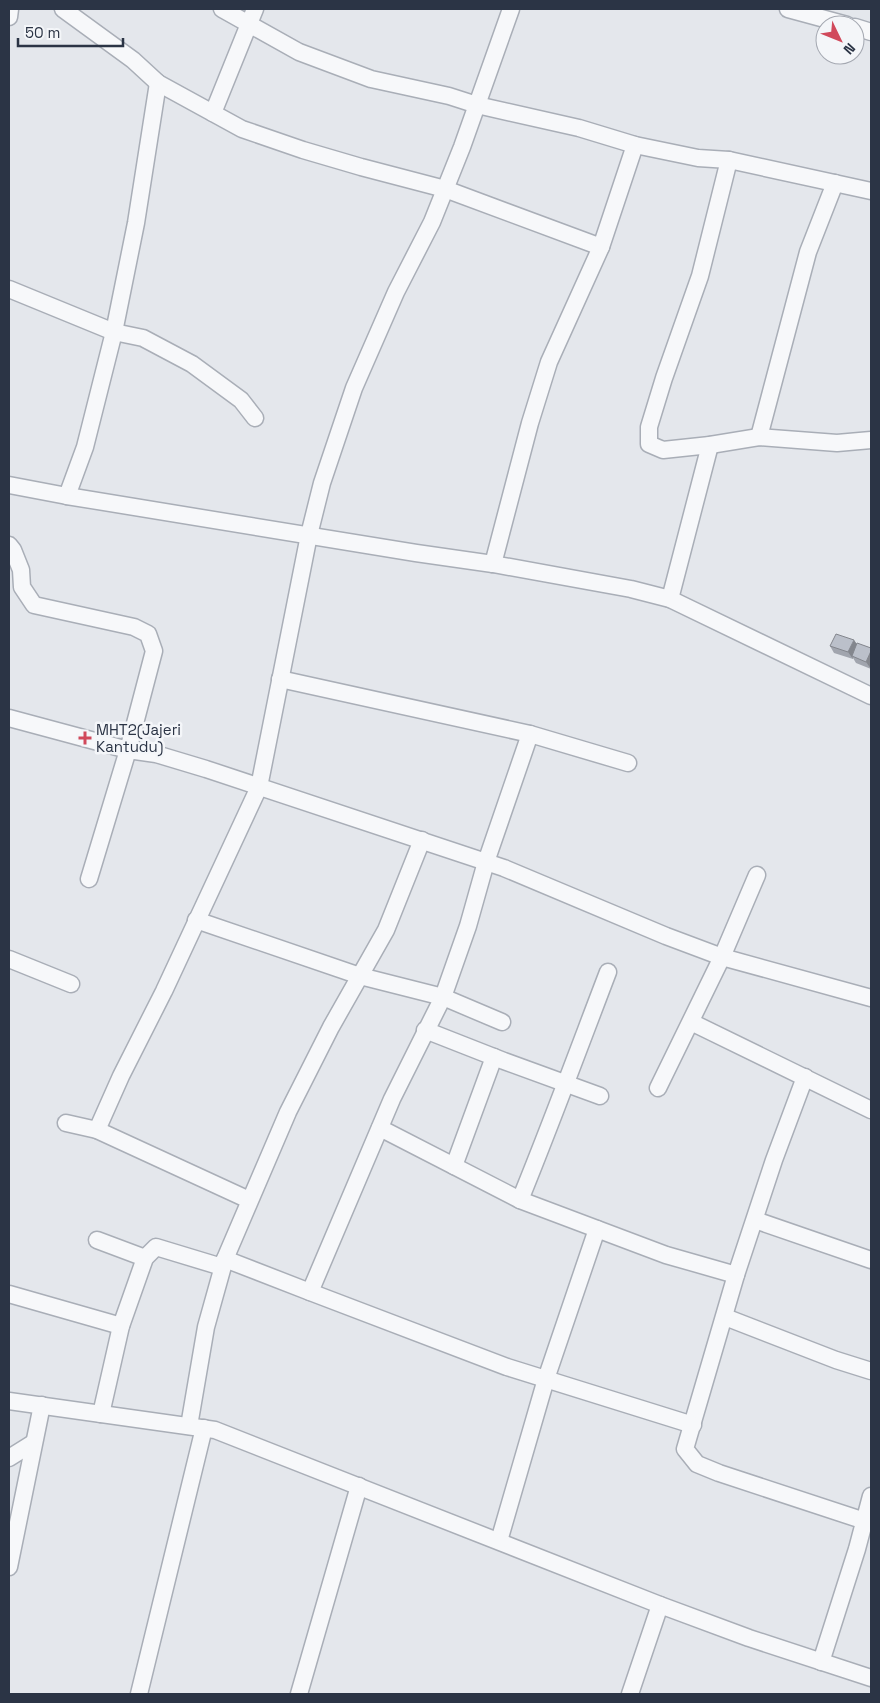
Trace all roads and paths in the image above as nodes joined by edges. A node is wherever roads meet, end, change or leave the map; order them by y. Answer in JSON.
{"nodes":[{"id":1,"x":10,"y":9,"type":"edge"},
{"id":2,"x":62,"y":9,"type":"edge"},
{"id":3,"x":222,"y":9,"type":"edge"},
{"id":4,"x":511,"y":9,"type":"edge"},
{"id":5,"x":788,"y":9,"type":"edge"},
{"id":6,"x":252,"y":16,"type":"edge"},
{"id":7,"x":815,"y":16,"type":"edge"},
{"id":8,"x":9,"y":17,"type":"edge"},
{"id":9,"x":158,"y":83,"type":"junction"},
{"id":10,"x":477,"y":105,"type":"junction"},
{"id":11,"x":212,"y":113,"type":"junction"},
{"id":12,"x":635,"y":145,"type":"junction"},
{"id":13,"x":729,"y":160,"type":"junction"},
{"id":14,"x":835,"y":183,"type":"junction"},
{"id":15,"x":445,"y":189,"type":"junction"},
{"id":16,"x":871,"y":191,"type":"edge"},
{"id":17,"x":601,"y":247,"type":"junction"},
{"id":18,"x":9,"y":289,"type":"edge"},
{"id":19,"x":114,"y":332,"type":"junction"},
{"id":20,"x":255,"y":418,"type":"dead end"},
{"id":21,"x":759,"y":437,"type":"junction"},
{"id":22,"x":871,"y":440,"type":"edge"},
{"id":23,"x":710,"y":445,"type":"junction"},
{"id":24,"x":9,"y":485,"type":"edge"},
{"id":25,"x":67,"y":496,"type":"junction"},
{"id":26,"x":309,"y":535,"type":"junction"},
{"id":27,"x":9,"y":545,"type":"edge"},
{"id":28,"x":493,"y":564,"type":"junction"},
{"id":29,"x":670,"y":599,"type":"junction"},
{"id":30,"x":280,"y":679,"type":"junction"},
{"id":31,"x":871,"y":696,"type":"edge"},
{"id":32,"x":9,"y":718,"type":"edge"},
{"id":33,"x":530,"y":734,"type":"junction"},
{"id":34,"x":128,"y":750,"type":"junction"},
{"id":35,"x":628,"y":763,"type":"dead end"},
{"id":36,"x":259,"y":787,"type":"junction"},
{"id":37,"x":422,"y":840,"type":"junction"},
{"id":38,"x":486,"y":862,"type":"junction"},
{"id":39,"x":757,"y":875,"type":"dead end"},
{"id":40,"x":89,"y":879,"type":"dead end"},
{"id":41,"x":196,"y":920,"type":"junction"},
{"id":42,"x":722,"y":957,"type":"junction"},
{"id":43,"x":9,"y":958,"type":"edge"},
{"id":44,"x":608,"y":972,"type":"dead end"},
{"id":45,"x":360,"y":976,"type":"junction"},
{"id":46,"x":71,"y":984,"type":"dead end"},
{"id":47,"x":442,"y":996,"type":"junction"},
{"id":48,"x":871,"y":998,"type":"edge"},
{"id":49,"x":502,"y":1022,"type":"dead end"},
{"id":50,"x":691,"y":1022,"type":"junction"},
{"id":51,"x":425,"y":1030,"type":"junction"},
{"id":52,"x":494,"y":1057,"type":"junction"},
{"id":53,"x":805,"y":1077,"type":"junction"},
{"id":54,"x":566,"y":1084,"type":"junction"},
{"id":55,"x":658,"y":1088,"type":"dead end"},
{"id":56,"x":600,"y":1096,"type":"dead end"},
{"id":57,"x":871,"y":1110,"type":"edge"},
{"id":58,"x":66,"y":1123,"type":"dead end"},
{"id":59,"x":380,"y":1128,"type":"junction"},
{"id":60,"x":97,"y":1130,"type":"junction"},
{"id":61,"x":454,"y":1166,"type":"junction"},
{"id":62,"x":249,"y":1200,"type":"junction"},
{"id":63,"x":520,"y":1200,"type":"junction"},
{"id":64,"x":755,"y":1220,"type":"junction"},
{"id":65,"x":597,"y":1229,"type":"junction"},
{"id":66,"x":97,"y":1240,"type":"dead end"},
{"id":67,"x":145,"y":1258,"type":"junction"},
{"id":68,"x":871,"y":1260,"type":"edge"},
{"id":69,"x":224,"y":1263,"type":"junction"},
{"id":70,"x":736,"y":1275,"type":"junction"},
{"id":71,"x":310,"y":1292,"type":"junction"},
{"id":72,"x":9,"y":1294,"type":"edge"},
{"id":73,"x":725,"y":1317,"type":"junction"},
{"id":74,"x":122,"y":1326,"type":"junction"},
{"id":75,"x":871,"y":1372,"type":"edge"},
{"id":76,"x":546,"y":1379,"type":"junction"},
{"id":77,"x":9,"y":1401,"type":"edge"},
{"id":78,"x":42,"y":1405,"type":"junction"},
{"id":79,"x":101,"y":1414,"type":"junction"},
{"id":80,"x":693,"y":1425,"type":"junction"},
{"id":81,"x":196,"y":1427,"type":"junction"},
{"id":82,"x":33,"y":1443,"type":"junction"},
{"id":83,"x":9,"y":1458,"type":"edge"},
{"id":84,"x":359,"y":1486,"type":"junction"},
{"id":85,"x":871,"y":1496,"type":"edge"},
{"id":86,"x":868,"y":1521,"type":"edge"},
{"id":87,"x":499,"y":1541,"type":"junction"},
{"id":88,"x":9,"y":1567,"type":"edge"},
{"id":89,"x":660,"y":1605,"type":"junction"},
{"id":90,"x":821,"y":1662,"type":"junction"},
{"id":91,"x":871,"y":1678,"type":"edge"},
{"id":92,"x":139,"y":1694,"type":"edge"},
{"id":93,"x":298,"y":1694,"type":"edge"},
{"id":94,"x":630,"y":1694,"type":"edge"}],
"edges":[{"from":1,"to":8,"type":"street"},
{"from":2,"to":9,"type":"street"},
{"from":3,"to":6,"type":"street"},
{"from":4,"to":10,"type":"street"},
{"from":5,"to":7,"type":"street"},
{"from":6,"to":10,"type":"street"},
{"from":6,"to":11,"type":"street"},
{"from":9,"to":11,"type":"street"},
{"from":9,"to":19,"type":"street"},
{"from":10,"to":12,"type":"street"},
{"from":10,"to":15,"type":"street"},
{"from":11,"to":15,"type":"street"},
{"from":12,"to":13,"type":"street"},
{"from":12,"to":17,"type":"street"},
{"from":13,"to":14,"type":"street"},
{"from":13,"to":23,"type":"street"},
{"from":14,"to":16,"type":"street"},
{"from":14,"to":21,"type":"street"},
{"from":15,"to":17,"type":"street"},
{"from":15,"to":26,"type":"street"},
{"from":17,"to":28,"type":"street"},
{"from":18,"to":19,"type":"street"},
{"from":19,"to":20,"type":"street"},
{"from":19,"to":25,"type":"street"},
{"from":21,"to":22,"type":"street"},
{"from":21,"to":23,"type":"street"},
{"from":23,"to":29,"type":"street"},
{"from":24,"to":25,"type":"street"},
{"from":25,"to":26,"type":"street"},
{"from":26,"to":28,"type":"street"},
{"from":26,"to":30,"type":"street"},
{"from":27,"to":34,"type":"street"},
{"from":28,"to":29,"type":"street"},
{"from":29,"to":31,"type":"street"},
{"from":30,"to":33,"type":"street"},
{"from":30,"to":36,"type":"street"},
{"from":32,"to":34,"type":"street"},
{"from":33,"to":35,"type":"street"},
{"from":33,"to":38,"type":"street"},
{"from":34,"to":36,"type":"street"},
{"from":34,"to":40,"type":"street"},
{"from":36,"to":37,"type":"street"},
{"from":36,"to":41,"type":"street"},
{"from":37,"to":38,"type":"street"},
{"from":37,"to":45,"type":"street"},
{"from":38,"to":42,"type":"street"},
{"from":38,"to":47,"type":"street"},
{"from":39,"to":42,"type":"street"},
{"from":41,"to":45,"type":"street"},
{"from":41,"to":60,"type":"street"},
{"from":42,"to":48,"type":"street"},
{"from":42,"to":50,"type":"street"},
{"from":43,"to":46,"type":"street"},
{"from":44,"to":54,"type":"street"},
{"from":45,"to":47,"type":"street"},
{"from":45,"to":62,"type":"street"},
{"from":47,"to":49,"type":"street"},
{"from":47,"to":51,"type":"street"},
{"from":50,"to":53,"type":"street"},
{"from":50,"to":55,"type":"street"},
{"from":51,"to":52,"type":"street"},
{"from":51,"to":59,"type":"street"},
{"from":52,"to":54,"type":"street"},
{"from":52,"to":61,"type":"street"},
{"from":53,"to":57,"type":"street"},
{"from":53,"to":64,"type":"street"},
{"from":54,"to":56,"type":"street"},
{"from":54,"to":63,"type":"street"},
{"from":58,"to":60,"type":"street"},
{"from":59,"to":61,"type":"street"},
{"from":59,"to":71,"type":"street"},
{"from":60,"to":62,"type":"street"},
{"from":61,"to":63,"type":"street"},
{"from":62,"to":69,"type":"street"},
{"from":63,"to":65,"type":"street"},
{"from":64,"to":68,"type":"street"},
{"from":64,"to":70,"type":"street"},
{"from":65,"to":70,"type":"street"},
{"from":65,"to":76,"type":"street"},
{"from":66,"to":67,"type":"street"},
{"from":67,"to":69,"type":"street"},
{"from":67,"to":74,"type":"street"},
{"from":69,"to":71,"type":"street"},
{"from":69,"to":81,"type":"street"},
{"from":70,"to":73,"type":"street"},
{"from":71,"to":76,"type":"street"},
{"from":72,"to":74,"type":"street"},
{"from":73,"to":75,"type":"street"},
{"from":73,"to":80,"type":"street"},
{"from":74,"to":79,"type":"street"},
{"from":76,"to":80,"type":"street"},
{"from":76,"to":87,"type":"street"},
{"from":77,"to":78,"type":"street"},
{"from":78,"to":79,"type":"street"},
{"from":78,"to":82,"type":"street"},
{"from":79,"to":81,"type":"street"},
{"from":80,"to":86,"type":"street"},
{"from":81,"to":84,"type":"street"},
{"from":81,"to":92,"type":"street"},
{"from":82,"to":83,"type":"street"},
{"from":82,"to":88,"type":"street"},
{"from":84,"to":87,"type":"street"},
{"from":84,"to":93,"type":"street"},
{"from":85,"to":86,"type":"street"},
{"from":86,"to":90,"type":"street"},
{"from":87,"to":89,"type":"street"},
{"from":89,"to":90,"type":"street"},
{"from":89,"to":94,"type":"street"},
{"from":90,"to":91,"type":"street"}]}
